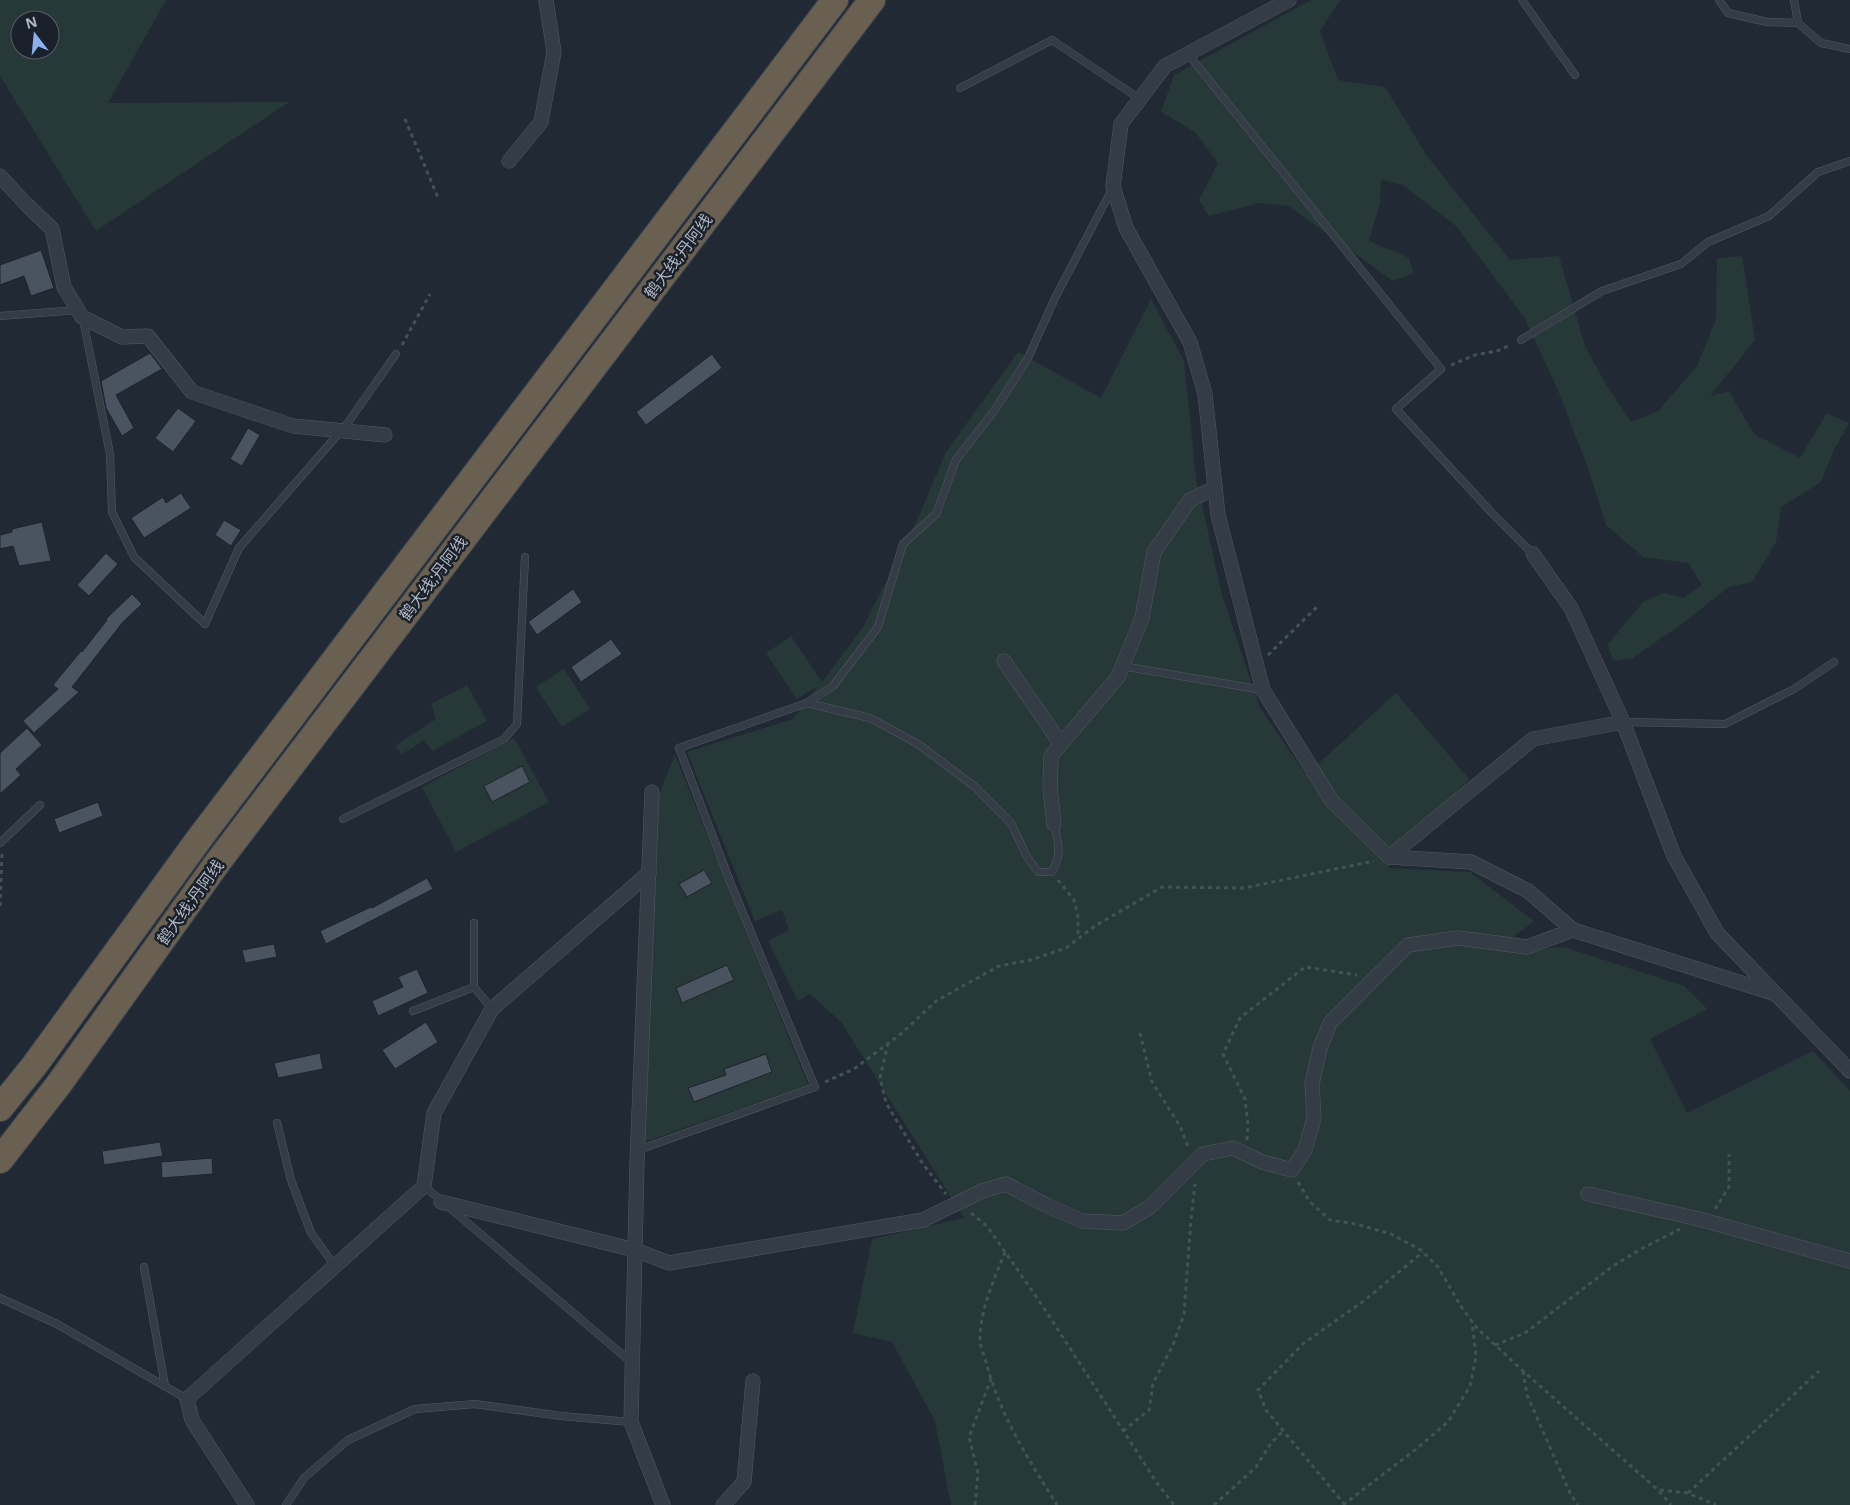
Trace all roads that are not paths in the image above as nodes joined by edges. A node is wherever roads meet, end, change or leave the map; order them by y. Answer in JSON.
{"nodes":[{"id":1,"x":546,"y":0,"type":"edge"},
{"id":2,"x":835,"y":0,"type":"edge"},
{"id":3,"x":872,"y":0,"type":"edge"},
{"id":4,"x":1289,"y":0,"type":"edge"},
{"id":5,"x":1522,"y":0,"type":"edge"},
{"id":6,"x":1719,"y":0,"type":"edge"},
{"id":7,"x":1794,"y":0,"type":"edge"},
{"id":8,"x":1798,"y":23,"type":"junction"},
{"id":9,"x":1850,"y":48,"type":"edge"},
{"id":10,"x":1188,"y":54,"type":"junction"},
{"id":11,"x":1575,"y":76,"type":"dead end"},
{"id":12,"x":960,"y":88,"type":"dead end"},
{"id":13,"x":1140,"y":99,"type":"junction"},
{"id":14,"x":510,"y":161,"type":"dead end"},
{"id":15,"x":1850,"y":161,"type":"edge"},
{"id":16,"x":0,"y":176,"type":"edge"},
{"id":17,"x":1113,"y":186,"type":"junction"},
{"id":18,"x":80,"y":314,"type":"junction"},
{"id":19,"x":0,"y":316,"type":"edge"},
{"id":20,"x":1521,"y":340,"type":"road end"},
{"id":21,"x":396,"y":354,"type":"road end"},
{"id":22,"x":341,"y":431,"type":"junction"},
{"id":23,"x":385,"y":436,"type":"dead end"},
{"id":24,"x":1216,"y":488,"type":"junction"},
{"id":25,"x":1533,"y":554,"type":"joint"},
{"id":26,"x":525,"y":557,"type":"dead end"},
{"id":27,"x":1004,"y":661,"type":"dead end"},
{"id":28,"x":1834,"y":662,"type":"dead end"},
{"id":29,"x":1122,"y":666,"type":"junction"},
{"id":30,"x":1263,"y":690,"type":"junction"},
{"id":31,"x":807,"y":703,"type":"junction"},
{"id":32,"x":1623,"y":722,"type":"junction"},
{"id":33,"x":1061,"y":744,"type":"junction"},
{"id":34,"x":652,"y":792,"type":"dead end"},
{"id":35,"x":40,"y":804,"type":"dead end"},
{"id":36,"x":343,"y":819,"type":"dead end"},
{"id":37,"x":1054,"y":824,"type":"joint"},
{"id":38,"x":1,"y":842,"type":"edge"},
{"id":39,"x":1389,"y":857,"type":"junction"},
{"id":40,"x":649,"y":873,"type":"junction"},
{"id":41,"x":474,"y":923,"type":"dead end"},
{"id":42,"x":1573,"y":930,"type":"junction"},
{"id":43,"x":474,"y":986,"type":"junction"},
{"id":44,"x":1776,"y":994,"type":"junction"},
{"id":45,"x":492,"y":1009,"type":"junction"},
{"id":46,"x":413,"y":1011,"type":"dead end"},
{"id":47,"x":1850,"y":1071,"type":"edge"},
{"id":48,"x":0,"y":1108,"type":"edge"},
{"id":49,"x":277,"y":1123,"type":"dead end"},
{"id":50,"x":638,"y":1150,"type":"junction"},
{"id":51,"x":0,"y":1160,"type":"edge"},
{"id":52,"x":424,"y":1186,"type":"junction"},
{"id":53,"x":1588,"y":1194,"type":"dead end"},
{"id":54,"x":441,"y":1202,"type":"junction"},
{"id":55,"x":635,"y":1250,"type":"junction"},
{"id":56,"x":1850,"y":1261,"type":"edge"},
{"id":57,"x":335,"y":1266,"type":"junction"},
{"id":58,"x":144,"y":1267,"type":"dead end"},
{"id":59,"x":0,"y":1298,"type":"edge"},
{"id":60,"x":632,"y":1363,"type":"junction"},
{"id":61,"x":752,"y":1381,"type":"dead end"},
{"id":62,"x":165,"y":1386,"type":"junction"},
{"id":63,"x":187,"y":1399,"type":"junction"},
{"id":64,"x":631,"y":1422,"type":"junction"},
{"id":65,"x":248,"y":1505,"type":"edge"},
{"id":66,"x":286,"y":1505,"type":"edge"},
{"id":67,"x":663,"y":1505,"type":"edge"},
{"id":68,"x":723,"y":1505,"type":"edge"}],
"edges":[{"from":1,"to":14,"type":"street"},
{"from":2,"to":48,"type":"highway","name":"鹤大线;丹阿线"},
{"from":3,"to":51,"type":"highway","name":"鹤大线;丹阿线"},
{"from":4,"to":10,"type":"street"},
{"from":5,"to":11,"type":"lane"},
{"from":6,"to":8,"type":"lane"},
{"from":7,"to":8,"type":"lane"},
{"from":8,"to":9,"type":"lane"},
{"from":10,"to":13,"type":"street"},
{"from":10,"to":25,"type":"lane"},
{"from":12,"to":13,"type":"lane"},
{"from":13,"to":17,"type":"street"},
{"from":15,"to":20,"type":"lane"},
{"from":16,"to":18,"type":"street"},
{"from":17,"to":24,"type":"street"},
{"from":17,"to":31,"type":"lane"},
{"from":18,"to":19,"type":"lane"},
{"from":18,"to":22,"type":"street"},
{"from":18,"to":22,"type":"lane"},
{"from":21,"to":22,"type":"lane"},
{"from":22,"to":23,"type":"street"},
{"from":24,"to":29,"type":"street"},
{"from":24,"to":30,"type":"street"},
{"from":25,"to":32,"type":"street"},
{"from":26,"to":36,"type":"lane"},
{"from":27,"to":33,"type":"street"},
{"from":28,"to":32,"type":"lane"},
{"from":29,"to":30,"type":"lane"},
{"from":29,"to":33,"type":"street"},
{"from":30,"to":39,"type":"street"},
{"from":31,"to":37,"type":"lane"},
{"from":31,"to":50,"type":"lane"},
{"from":32,"to":39,"type":"street"},
{"from":32,"to":44,"type":"street"},
{"from":33,"to":37,"type":"street"},
{"from":34,"to":40,"type":"street"},
{"from":35,"to":38,"type":"lane"},
{"from":39,"to":42,"type":"street"},
{"from":40,"to":45,"type":"street"},
{"from":40,"to":50,"type":"street"},
{"from":41,"to":43,"type":"lane"},
{"from":42,"to":44,"type":"street"},
{"from":42,"to":55,"type":"street"},
{"from":43,"to":45,"type":"lane"},
{"from":43,"to":46,"type":"lane"},
{"from":44,"to":47,"type":"street"},
{"from":45,"to":52,"type":"street"},
{"from":49,"to":57,"type":"lane"},
{"from":50,"to":55,"type":"street"},
{"from":52,"to":54,"type":"lane"},
{"from":52,"to":57,"type":"street"},
{"from":53,"to":56,"type":"street"},
{"from":54,"to":55,"type":"street"},
{"from":54,"to":60,"type":"lane"},
{"from":55,"to":60,"type":"street"},
{"from":57,"to":63,"type":"street"},
{"from":58,"to":62,"type":"lane"},
{"from":59,"to":62,"type":"lane"},
{"from":60,"to":64,"type":"street"},
{"from":61,"to":68,"type":"street"},
{"from":62,"to":63,"type":"lane"},
{"from":63,"to":65,"type":"street"},
{"from":64,"to":66,"type":"lane"},
{"from":64,"to":67,"type":"street"}]}
